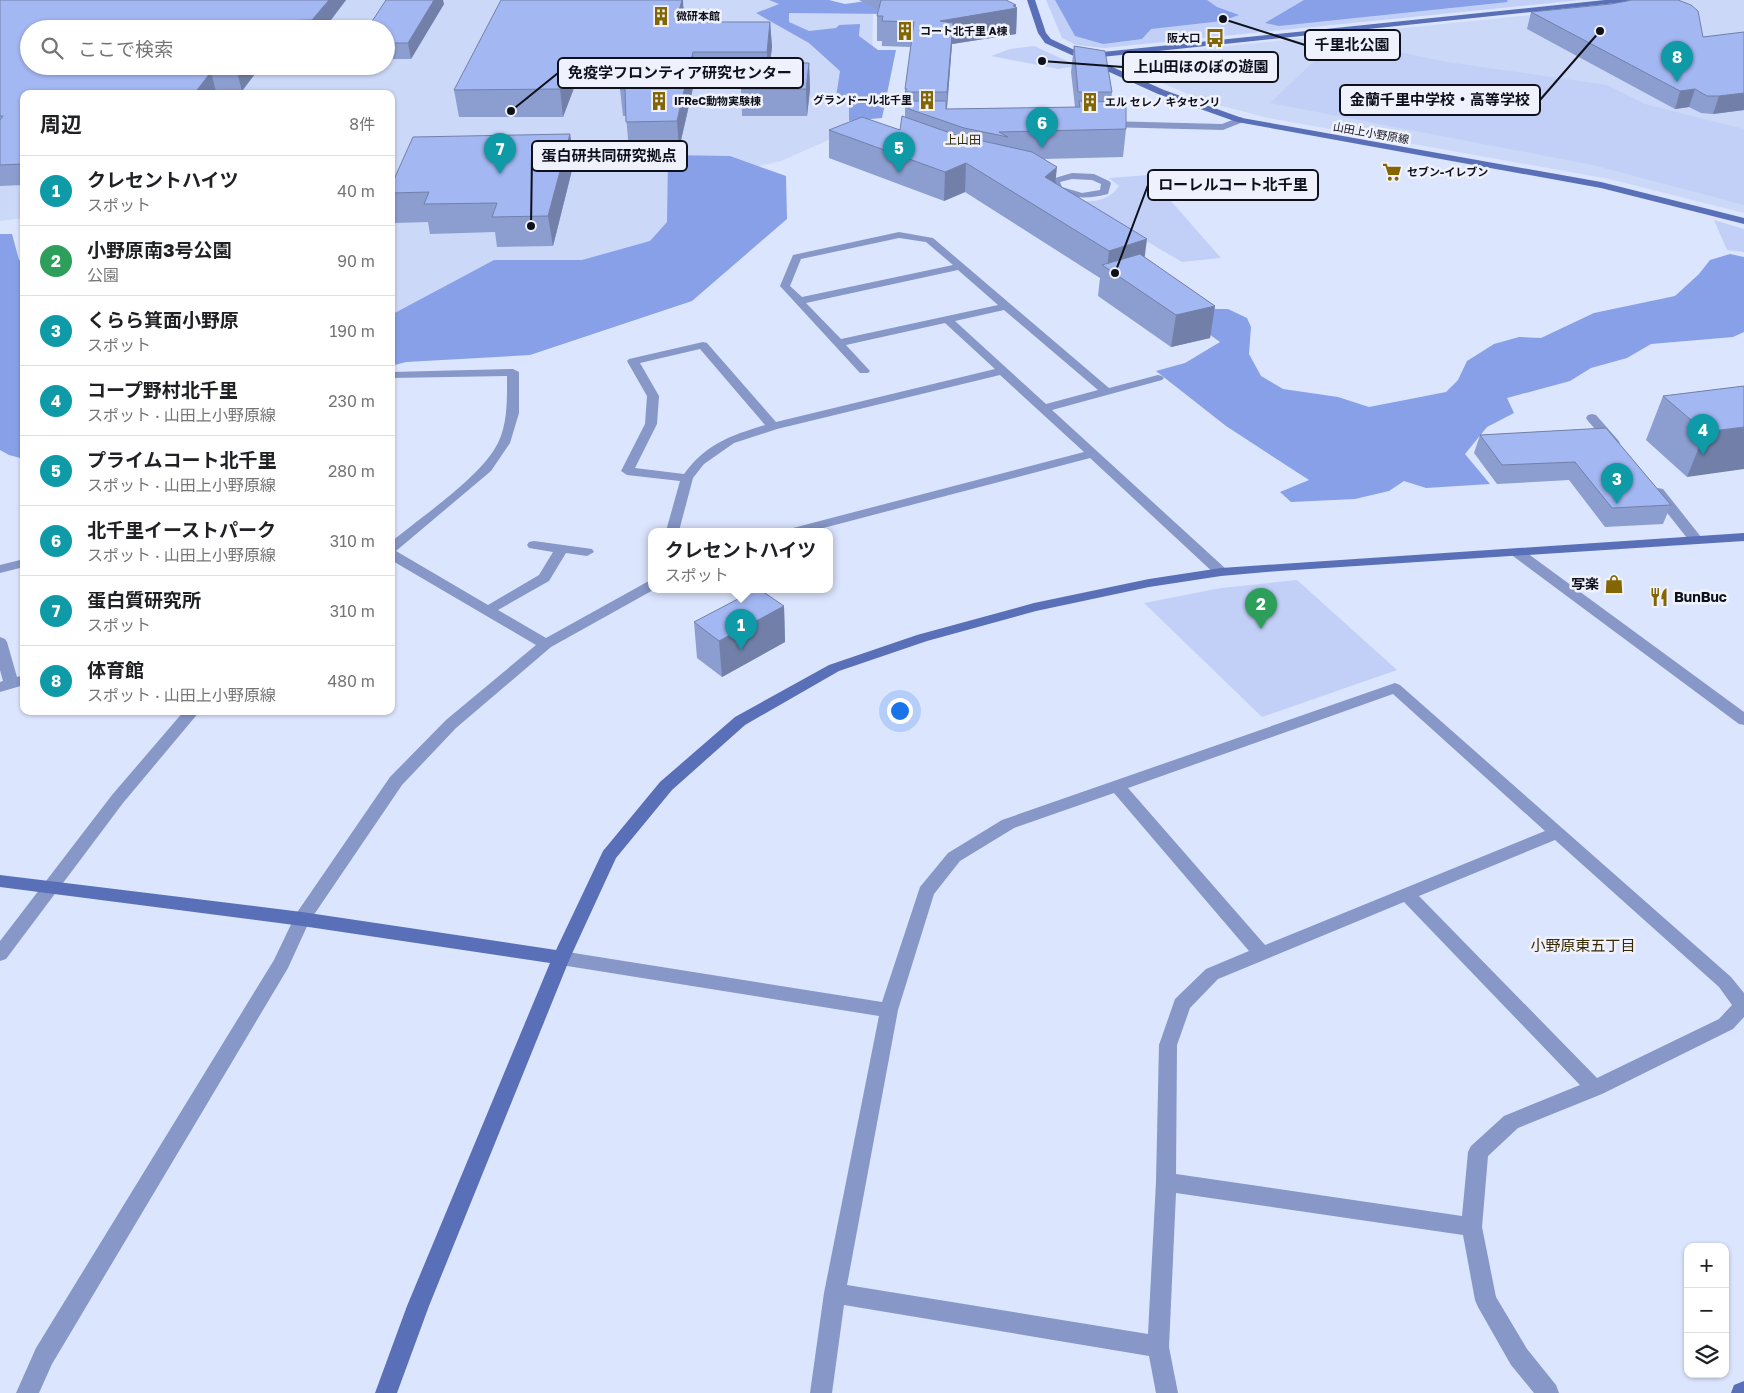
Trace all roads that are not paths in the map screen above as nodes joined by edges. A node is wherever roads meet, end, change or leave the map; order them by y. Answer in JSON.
{"nodes":[{"id":1,"x":1031,"y":0,"type":"edge"},
{"id":2,"x":1626,"y":0,"type":"edge"},
{"id":3,"x":1080,"y":56,"type":"junction"},
{"id":4,"x":1240,"y":120,"type":"junction"},
{"id":5,"x":1098,"y":124,"type":"edge"},
{"id":6,"x":1030,"y":175,"type":"edge"},
{"id":7,"x":1055,"y":181,"type":"junction"},
{"id":8,"x":1744,"y":221,"type":"edge"},
{"id":9,"x":960,"y":267,"type":"junction"},
{"id":10,"x":800,"y":301,"type":"junction"},
{"id":11,"x":1006,"y":306,"type":"junction"},
{"id":12,"x":947,"y":319,"type":"junction"},
{"id":13,"x":840,"y":343,"type":"junction"},
{"id":14,"x":864,"y":371,"type":"dead end"},
{"id":15,"x":1001,"y":371,"type":"junction"},
{"id":16,"x":395,"y":375,"type":"edge"},
{"id":17,"x":1158,"y":378,"type":"dead end"},
{"id":18,"x":1107,"y":392,"type":"junction"},
{"id":19,"x":1045,"y":408,"type":"junction"},
{"id":20,"x":1592,"y":418,"type":"dead end"},
{"id":21,"x":773,"y":426,"type":"junction"},
{"id":22,"x":1092,"y":453,"type":"junction"},
{"id":23,"x":1624,"y":454,"type":"edge"},
{"id":24,"x":687,"y":478,"type":"junction"},
{"id":25,"x":1649,"y":483,"type":"edge"},
{"id":26,"x":673,"y":528,"type":"edge"},
{"id":27,"x":809,"y":528,"type":"edge"},
{"id":28,"x":1744,"y":537,"type":"edge"},
{"id":29,"x":1696,"y":540,"type":"junction"},
{"id":30,"x":534,"y":545,"type":"dead end"},
{"id":31,"x":395,"y":546,"type":"edge"},
{"id":32,"x":561,"y":550,"type":"junction"},
{"id":33,"x":588,"y":552,"type":"dead end"},
{"id":34,"x":1518,"y":553,"type":"junction"},
{"id":35,"x":395,"y":556,"type":"edge"},
{"id":36,"x":20,"y":564,"type":"edge"},
{"id":37,"x":0,"y":569,"type":"edge"},
{"id":38,"x":1220,"y":572,"type":"junction"},
{"id":39,"x":648,"y":586,"type":"edge"},
{"id":40,"x":489,"y":610,"type":"junction"},
{"id":41,"x":0,"y":642,"type":"edge"},
{"id":42,"x":546,"y":644,"type":"junction"},
{"id":43,"x":11,"y":684,"type":"edge"},
{"id":44,"x":189,"y":715,"type":"edge"},
{"id":45,"x":1744,"y":720,"type":"edge"},
{"id":46,"x":1117,"y":785,"type":"junction"},
{"id":47,"x":1558,"y":832,"type":"junction"},
{"id":48,"x":0,"y":881,"type":"edge"},
{"id":49,"x":50,"y":886,"type":"junction"},
{"id":50,"x":1406,"y":894,"type":"junction"},
{"id":51,"x":302,"y":919,"type":"junction"},
{"id":52,"x":1261,"y":953,"type":"junction"},
{"id":53,"x":0,"y":954,"type":"edge"},
{"id":54,"x":561,"y":958,"type":"junction"},
{"id":55,"x":889,"y":1010,"type":"junction"},
{"id":56,"x":1595,"y":1088,"type":"junction"},
{"id":57,"x":1166,"y":1182,"type":"junction"},
{"id":58,"x":1472,"y":1227,"type":"junction"},
{"id":59,"x":835,"y":1292,"type":"junction"},
{"id":60,"x":1158,"y":1348,"type":"junction"},
{"id":61,"x":27,"y":1393,"type":"edge"},
{"id":62,"x":386,"y":1393,"type":"edge"},
{"id":63,"x":821,"y":1393,"type":"edge"},
{"id":64,"x":1167,"y":1393,"type":"edge"},
{"id":65,"x":1548,"y":1393,"type":"edge"}],
"edges":[{"from":1,"to":3,"type":"street","name":"山田上小野原線"},
{"from":2,"to":3,"type":"street"},
{"from":3,"to":4,"type":"street","name":"山田上小野原線"},
{"from":4,"to":5,"type":"street"},
{"from":4,"to":8,"type":"street","name":"山田上小野原線"},
{"from":6,"to":7,"type":"street"},
{"from":7,"to":7,"type":"street"},
{"from":9,"to":10,"type":"street"},
{"from":9,"to":10,"type":"street"},
{"from":9,"to":11,"type":"street"},
{"from":10,"to":13,"type":"street"},
{"from":11,"to":12,"type":"street"},
{"from":11,"to":18,"type":"street"},
{"from":12,"to":13,"type":"street"},
{"from":12,"to":15,"type":"street"},
{"from":13,"to":14,"type":"street"},
{"from":15,"to":19,"type":"street"},
{"from":15,"to":21,"type":"street"},
{"from":16,"to":31,"type":"street"},
{"from":17,"to":18,"type":"street"},
{"from":18,"to":19,"type":"street"},
{"from":19,"to":22,"type":"street"},
{"from":20,"to":23,"type":"street"},
{"from":21,"to":24,"type":"street"},
{"from":21,"to":24,"type":"street"},
{"from":22,"to":27,"type":"street"},
{"from":22,"to":38,"type":"street"},
{"from":24,"to":26,"type":"street"},
{"from":25,"to":29,"type":"street"},
{"from":28,"to":29,"type":"street"},
{"from":29,"to":34,"type":"street"},
{"from":30,"to":32,"type":"street"},
{"from":32,"to":33,"type":"street"},
{"from":32,"to":40,"type":"street"},
{"from":34,"to":38,"type":"street"},
{"from":34,"to":45,"type":"street"},
{"from":35,"to":40,"type":"street"},
{"from":36,"to":37,"type":"street"},
{"from":38,"to":54,"type":"street"},
{"from":39,"to":42,"type":"street"},
{"from":40,"to":42,"type":"street"},
{"from":41,"to":43,"type":"street"},
{"from":42,"to":51,"type":"street"},
{"from":44,"to":49,"type":"street"},
{"from":46,"to":47,"type":"street"},
{"from":46,"to":52,"type":"street"},
{"from":46,"to":55,"type":"street"},
{"from":47,"to":50,"type":"street"},
{"from":47,"to":56,"type":"street"},
{"from":48,"to":49,"type":"street"},
{"from":49,"to":51,"type":"street"},
{"from":49,"to":53,"type":"street"},
{"from":50,"to":52,"type":"street"},
{"from":50,"to":56,"type":"street"},
{"from":51,"to":54,"type":"street"},
{"from":51,"to":61,"type":"street"},
{"from":52,"to":57,"type":"street"},
{"from":54,"to":55,"type":"street"},
{"from":54,"to":62,"type":"street"},
{"from":55,"to":59,"type":"street"},
{"from":56,"to":58,"type":"street"},
{"from":57,"to":58,"type":"street"},
{"from":57,"to":60,"type":"street"},
{"from":58,"to":65,"type":"street"},
{"from":59,"to":60,"type":"street"},
{"from":59,"to":63,"type":"street"},
{"from":60,"to":64,"type":"street"}]}
